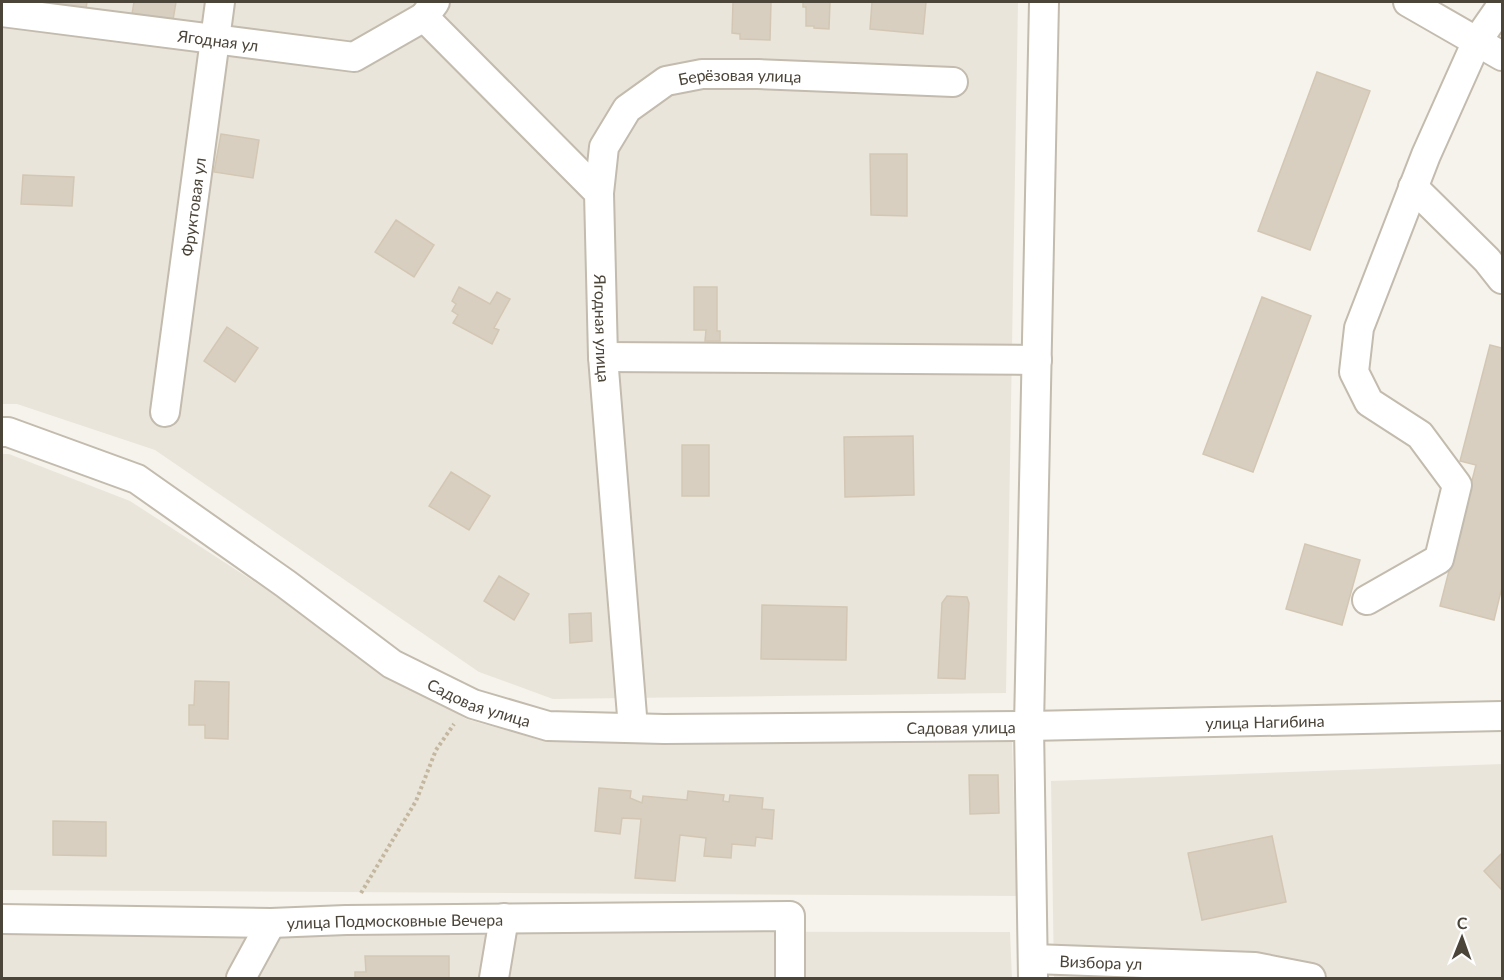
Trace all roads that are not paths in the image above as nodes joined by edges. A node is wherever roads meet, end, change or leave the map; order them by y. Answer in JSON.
{"nodes":[{"id":1,"x":220,"y":2,"type":"edge"},
{"id":2,"x":1044,"y":2,"type":"edge"},
{"id":3,"x":1408,"y":2,"type":"edge"},
{"id":4,"x":1503,"y":5,"type":"edge"},
{"id":5,"x":430,"y":10,"type":"edge"},
{"id":6,"x":2,"y":12,"type":"edge"},
{"id":7,"x":215,"y":39,"type":"junction"},
{"id":8,"x":1477,"y":41,"type":"junction"},
{"id":9,"x":1503,"y":56,"type":"edge"},
{"id":10,"x":953,"y":82,"type":"dead end"},
{"id":11,"x":1413,"y":187,"type":"junction"},
{"id":12,"x":599,"y":193,"type":"junction"},
{"id":13,"x":1503,"y":279,"type":"edge"},
{"id":14,"x":603,"y":357,"type":"junction"},
{"id":15,"x":1037,"y":360,"type":"junction"},
{"id":16,"x":165,"y":412,"type":"dead end"},
{"id":17,"x":2,"y":432,"type":"edge"},
{"id":18,"x":1367,"y":600,"type":"dead end"},
{"id":19,"x":1503,"y":716,"type":"edge"},
{"id":20,"x":1029,"y":726,"type":"junction"},
{"id":21,"x":633,"y":728,"type":"junction"},
{"id":22,"x":504,"y":918,"type":"junction"},
{"id":23,"x":2,"y":919,"type":"edge"},
{"id":24,"x":271,"y":923,"type":"junction"},
{"id":25,"x":1033,"y":969,"type":"edge"},
{"id":26,"x":241,"y":978,"type":"edge"},
{"id":27,"x":494,"y":978,"type":"edge"},
{"id":28,"x":790,"y":978,"type":"edge"},
{"id":29,"x":1311,"y":978,"type":"edge"}],
"edges":[{"from":1,"to":7,"type":"street","name":"Фруктовая ул"},
{"from":2,"to":15,"type":"street"},
{"from":3,"to":8,"type":"street"},
{"from":4,"to":8,"type":"street"},
{"from":5,"to":7,"type":"street","name":"Ягодная ул"},
{"from":5,"to":12,"type":"street"},
{"from":6,"to":7,"type":"street","name":"Ягодная ул"},
{"from":7,"to":16,"type":"street","name":"Фруктовая ул"},
{"from":8,"to":9,"type":"street"},
{"from":8,"to":11,"type":"street"},
{"from":10,"to":12,"type":"street","name":"Берёзовая улица"},
{"from":11,"to":13,"type":"street"},
{"from":11,"to":18,"type":"street"},
{"from":12,"to":14,"type":"street","name":"Ягодная улица"},
{"from":14,"to":15,"type":"street"},
{"from":14,"to":21,"type":"street","name":"Ягодная улица"},
{"from":15,"to":20,"type":"street"},
{"from":17,"to":21,"type":"street","name":"Садовая улица"},
{"from":19,"to":20,"type":"street","name":"улица Нагибина"},
{"from":20,"to":21,"type":"street","name":"Садовая улица"},
{"from":20,"to":25,"type":"street"},
{"from":22,"to":24,"type":"street","name":"улица Подмосковные Вечера"},
{"from":22,"to":27,"type":"street"},
{"from":22,"to":28,"type":"street","name":"улица Подмосковные Вечера"},
{"from":23,"to":24,"type":"street","name":"улица Подмосковные Вечера"},
{"from":24,"to":26,"type":"street"},
{"from":25,"to":29,"type":"street","name":"Визбора ул"}]}
